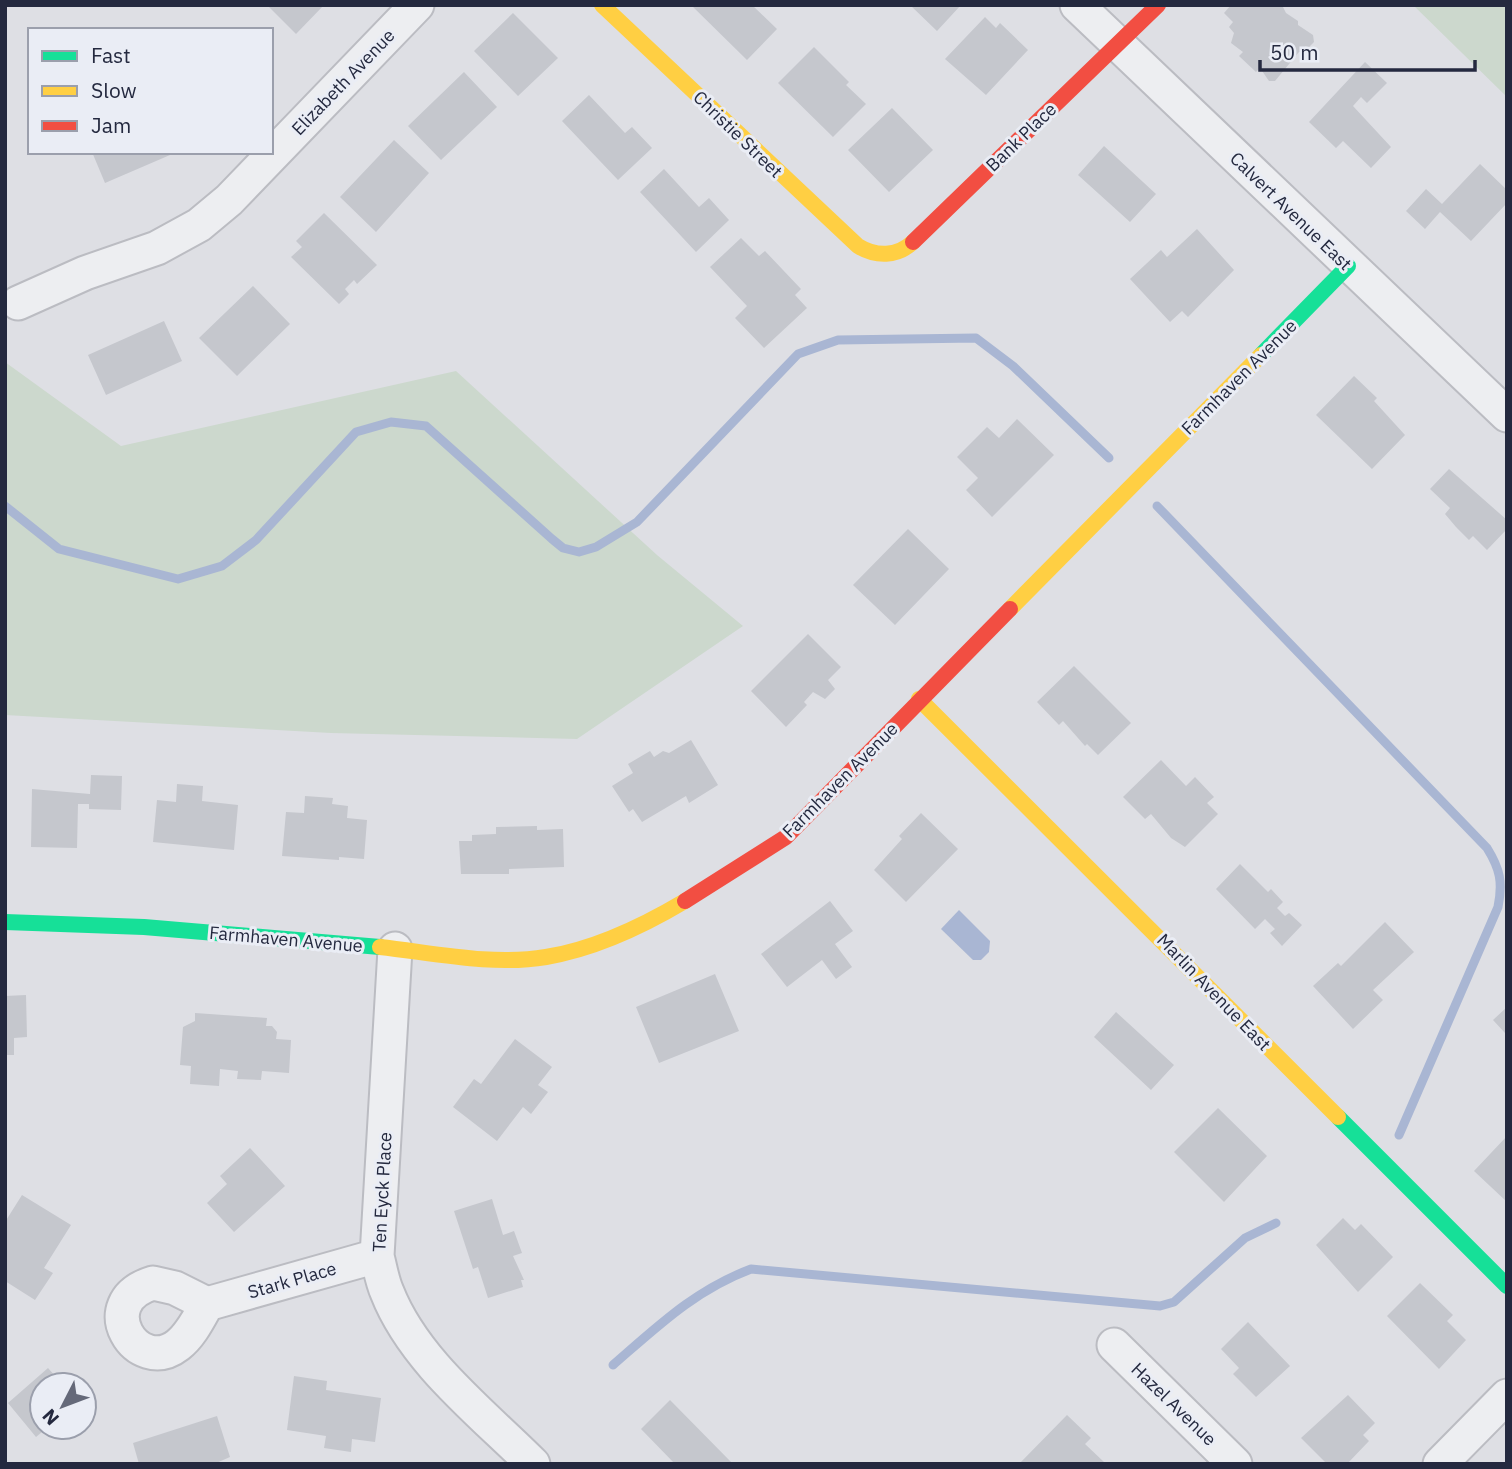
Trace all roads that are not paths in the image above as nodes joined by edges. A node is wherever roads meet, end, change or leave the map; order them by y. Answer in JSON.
{"nodes":[{"id":1,"x":417,"y":5,"type":"edge"},
{"id":2,"x":602,"y":5,"type":"edge"},
{"id":3,"x":1077,"y":5,"type":"edge"},
{"id":4,"x":1158,"y":5,"type":"edge"},
{"id":5,"x":1118,"y":45,"type":"junction"},
{"id":6,"x":878,"y":256,"type":"joint"},
{"id":7,"x":1348,"y":267,"type":"junction"},
{"id":8,"x":18,"y":303,"type":"dead end"},
{"id":9,"x":1507,"y":415,"type":"edge"},
{"id":10,"x":919,"y":699,"type":"junction"},
{"id":11,"x":5,"y":922,"type":"edge"},
{"id":12,"x":395,"y":949,"type":"junction"},
{"id":13,"x":377,"y":1256,"type":"junction"},
{"id":14,"x":1507,"y":1286,"type":"edge"},
{"id":15,"x":207,"y":1304,"type":"dead end"},
{"id":16,"x":1114,"y":1345,"type":"dead end"},
{"id":17,"x":1507,"y":1396,"type":"edge"},
{"id":18,"x":533,"y":1464,"type":"edge"},
{"id":19,"x":1235,"y":1464,"type":"edge"},
{"id":20,"x":1440,"y":1464,"type":"edge"}],
"edges":[{"from":1,"to":8,"type":"street","name":"Elizabeth Avenue"},
{"from":2,"to":6,"type":"street","name":"Christie Street"},
{"from":3,"to":5,"type":"street","name":"Calvert Avenue East"},
{"from":4,"to":5,"type":"street","name":"Bank Place"},
{"from":5,"to":6,"type":"street","name":"Bank Place"},
{"from":5,"to":7,"type":"street","name":"Calvert Avenue East"},
{"from":7,"to":9,"type":"street","name":"Calvert Avenue East"},
{"from":7,"to":10,"type":"street","name":"Farmhaven Avenue"},
{"from":10,"to":12,"type":"street","name":"Farmhaven Avenue"},
{"from":10,"to":14,"type":"street","name":"Marlin Avenue East"},
{"from":11,"to":12,"type":"street","name":"Farmhaven Avenue"},
{"from":12,"to":13,"type":"street","name":"Ten Eyck Place"},
{"from":13,"to":15,"type":"street","name":"Stark Place"},
{"from":13,"to":18,"type":"street","name":"Ten Eyck Place"},
{"from":16,"to":19,"type":"street","name":"Hazel Avenue"},
{"from":17,"to":20,"type":"street"}]}
